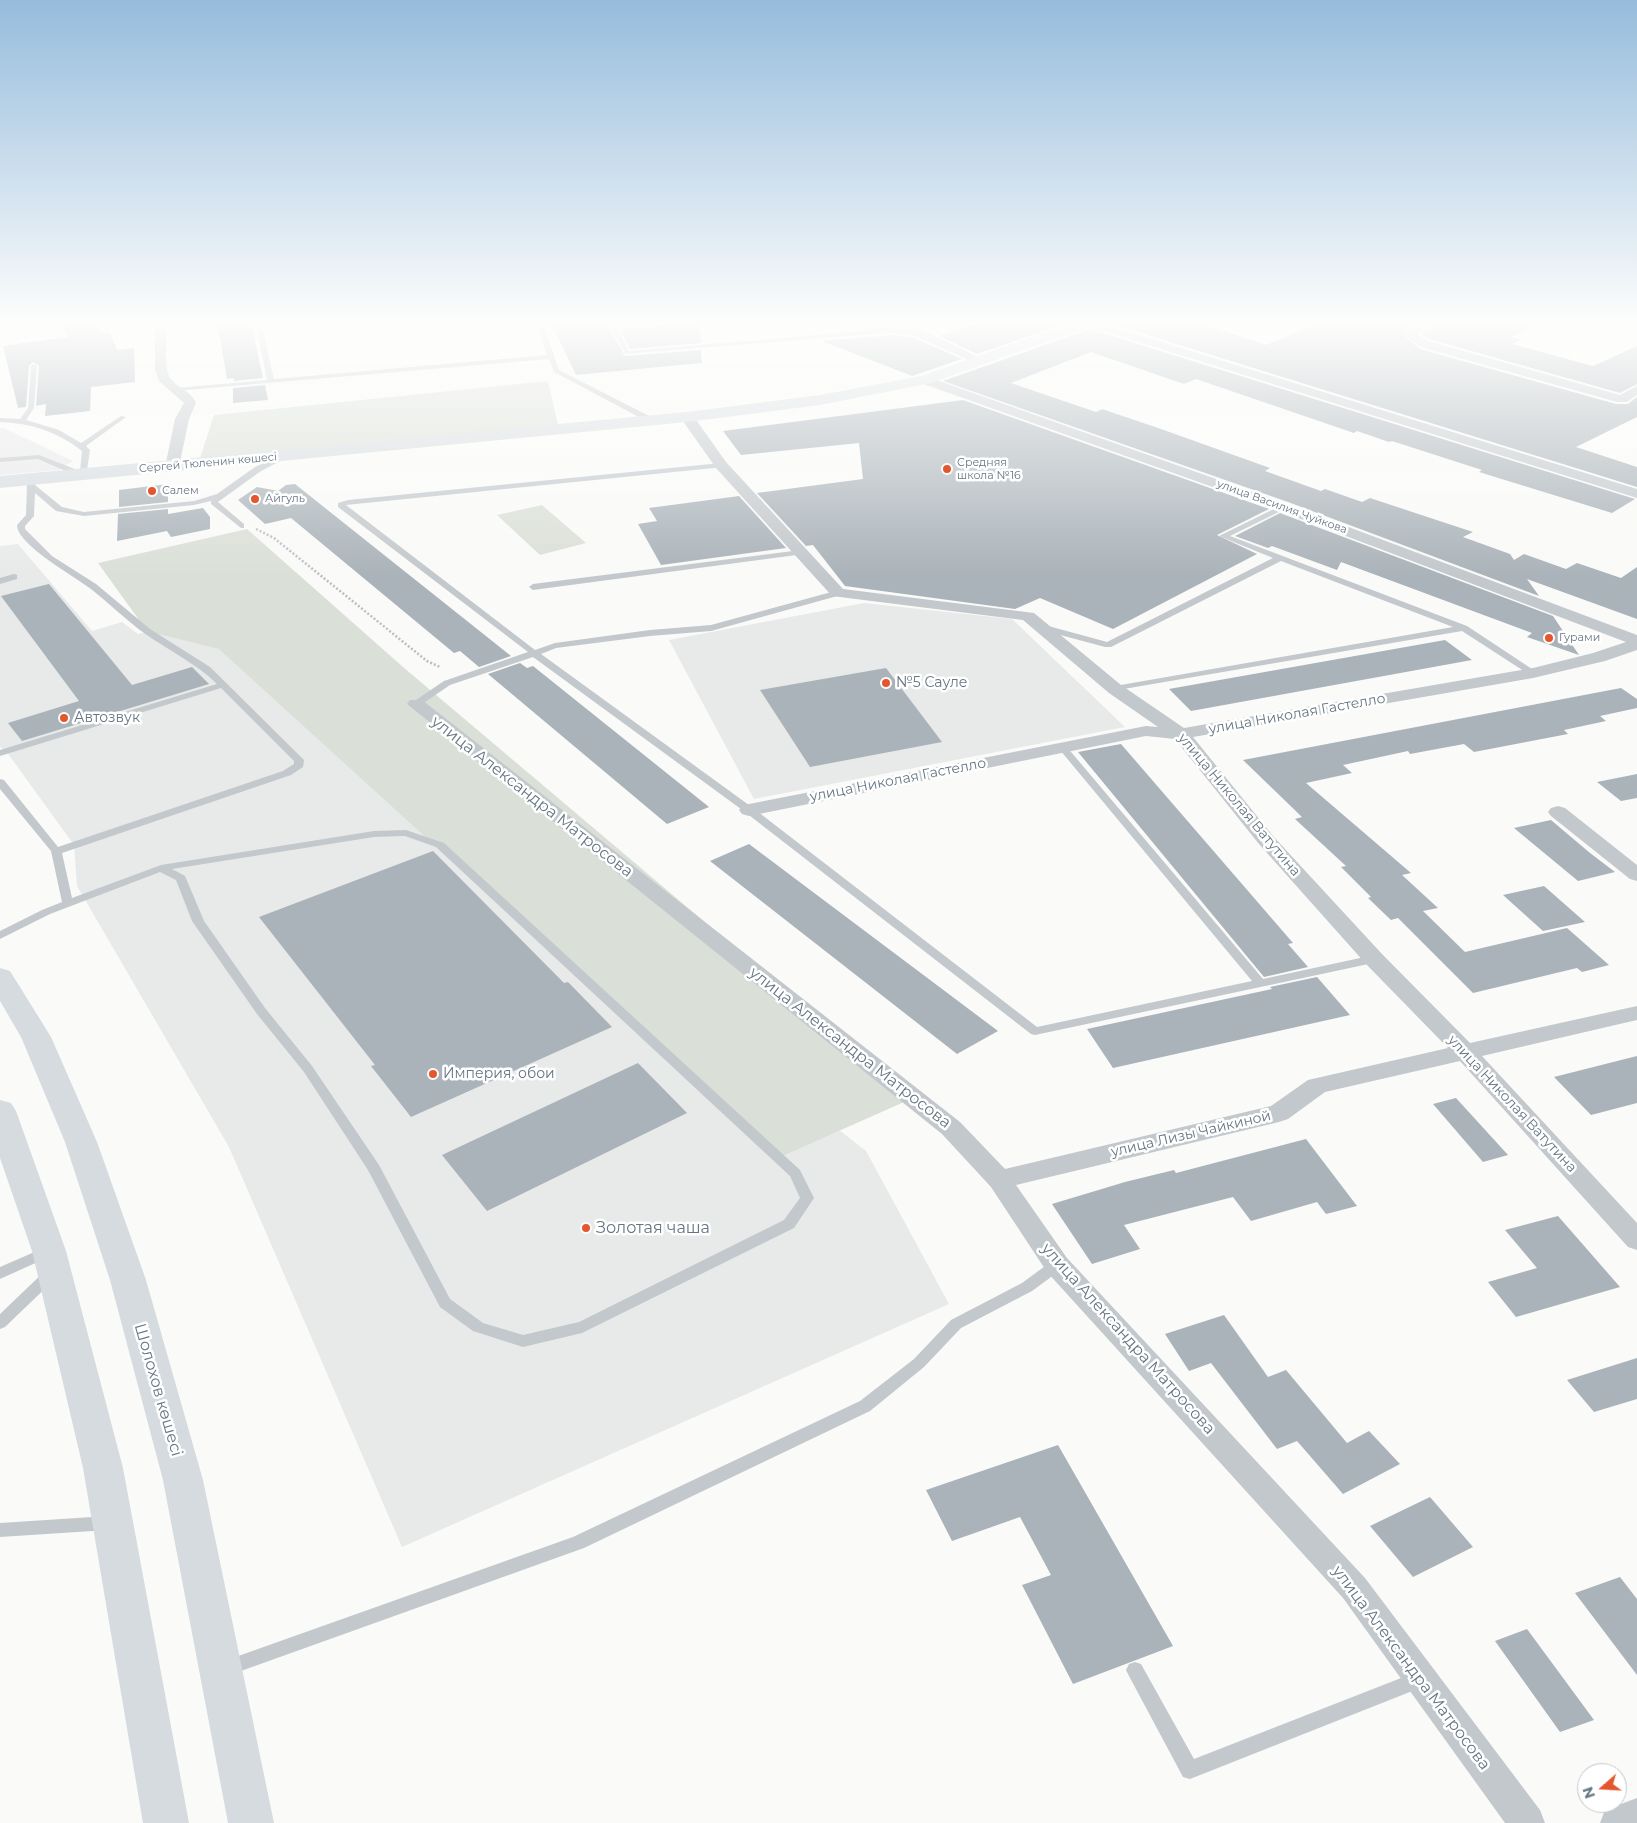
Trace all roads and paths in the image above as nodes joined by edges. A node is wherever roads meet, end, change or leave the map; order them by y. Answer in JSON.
{"nodes":[{"id":1,"x":31,"y":406,"type":"edge"},
{"id":2,"x":188,"y":406,"type":"edge"},
{"id":3,"x":622,"y":406,"type":"edge"},
{"id":4,"x":772,"y":406,"type":"edge"},
{"id":5,"x":998,"y":406,"type":"edge"},
{"id":6,"x":1357,"y":406,"type":"edge"},
{"id":7,"x":123,"y":417,"type":"dead end"},
{"id":8,"x":687,"y":417,"type":"junction"},
{"id":9,"x":0,"y":420,"type":"edge"},
{"id":10,"x":653,"y":420,"type":"junction"},
{"id":11,"x":22,"y":421,"type":"junction"},
{"id":12,"x":81,"y":446,"type":"junction"},
{"id":13,"x":286,"y":456,"type":"junction"},
{"id":14,"x":0,"y":460,"type":"edge"},
{"id":15,"x":721,"y":465,"type":"junction"},
{"id":16,"x":172,"y":467,"type":"junction"},
{"id":17,"x":84,"y":475,"type":"junction"},
{"id":18,"x":0,"y":482,"type":"edge"},
{"id":19,"x":31,"y":483,"type":"junction"},
{"id":20,"x":1637,"y":494,"type":"edge"},
{"id":21,"x":220,"y":496,"type":"junction"},
{"id":22,"x":1282,"y":507,"type":"junction"},
{"id":23,"x":241,"y":526,"type":"joint"},
{"id":24,"x":801,"y":552,"type":"junction"},
{"id":25,"x":1280,"y":558,"type":"junction"},
{"id":26,"x":14,"y":577,"type":"dead end"},
{"id":27,"x":0,"y":581,"type":"edge"},
{"id":28,"x":533,"y":587,"type":"dead end"},
{"id":29,"x":838,"y":593,"type":"junction"},
{"id":30,"x":1039,"y":626,"type":"junction"},
{"id":31,"x":1464,"y":628,"type":"junction"},
{"id":32,"x":1637,"y":642,"type":"edge"},
{"id":33,"x":534,"y":653,"type":"junction"},
{"id":34,"x":444,"y":667,"type":"dead end"},
{"id":35,"x":1533,"y":673,"type":"junction"},
{"id":36,"x":223,"y":685,"type":"junction"},
{"id":37,"x":1115,"y":689,"type":"junction"},
{"id":38,"x":416,"y":704,"type":"joint"},
{"id":39,"x":1181,"y":734,"type":"junction"},
{"id":40,"x":1063,"y":748,"type":"junction"},
{"id":41,"x":0,"y":753,"type":"edge"},
{"id":42,"x":0,"y":782,"type":"edge"},
{"id":43,"x":749,"y":810,"type":"junction"},
{"id":44,"x":1558,"y":812,"type":"dead end"},
{"id":45,"x":56,"y":851,"type":"junction"},
{"id":46,"x":161,"y":868,"type":"junction"},
{"id":47,"x":1637,"y":875,"type":"edge"},
{"id":48,"x":68,"y":903,"type":"junction"},
{"id":49,"x":0,"y":936,"type":"edge"},
{"id":50,"x":1374,"y":959,"type":"junction"},
{"id":51,"x":0,"y":977,"type":"edge"},
{"id":52,"x":1260,"y":982,"type":"junction"},
{"id":53,"x":1637,"y":1013,"type":"edge"},
{"id":54,"x":1465,"y":1052,"type":"junction"},
{"id":55,"x":0,"y":1111,"type":"edge"},
{"id":56,"x":1000,"y":1180,"type":"junction"},
{"id":57,"x":1637,"y":1240,"type":"edge"},
{"id":58,"x":52,"y":1261,"type":"junction"},
{"id":59,"x":1057,"y":1265,"type":"junction"},
{"id":60,"x":0,"y":1273,"type":"edge"},
{"id":61,"x":0,"y":1323,"type":"edge"},
{"id":62,"x":114,"y":1522,"type":"junction"},
{"id":63,"x":0,"y":1530,"type":"edge"},
{"id":64,"x":1135,"y":1670,"type":"dead end"},
{"id":65,"x":221,"y":1671,"type":"junction"},
{"id":66,"x":1421,"y":1679,"type":"junction"},
{"id":67,"x":1637,"y":1816,"type":"edge"},
{"id":68,"x":166,"y":1823,"type":"edge"},
{"id":69,"x":251,"y":1823,"type":"edge"},
{"id":70,"x":1528,"y":1823,"type":"edge"},
{"id":71,"x":1618,"y":1823,"type":"edge"}],
"edges":[{"from":1,"to":11,"type":"lane"},
{"from":2,"to":16,"type":"street"},
{"from":3,"to":10,"type":"lane"},
{"from":4,"to":8,"type":"main road","name":"Сергей Тюленин көшесі"},
{"from":5,"to":22,"type":"street","name":"улица Василия Чуйкова"},
{"from":6,"to":20,"type":"street"},
{"from":7,"to":12,"type":"lane"},
{"from":8,"to":10,"type":"main road","name":"Сергей Тюленин көшесі"},
{"from":8,"to":15,"type":"street"},
{"from":9,"to":11,"type":"lane"},
{"from":10,"to":13,"type":"main road","name":"Сергей Тюленин көшесі"},
{"from":11,"to":12,"type":"lane"},
{"from":12,"to":17,"type":"lane"},
{"from":13,"to":16,"type":"main road","name":"Сергей Тюленин көшесі"},
{"from":13,"to":21,"type":"lane"},
{"from":14,"to":17,"type":"lane"},
{"from":15,"to":24,"type":"street"},
{"from":15,"to":33,"type":"lane"},
{"from":16,"to":17,"type":"main road","name":"Сергей Тюленин көшесі"},
{"from":17,"to":19,"type":"main road","name":"Сергей Тюленин көшесі"},
{"from":18,"to":19,"type":"main road","name":"Сергей Тюленин көшесі"},
{"from":19,"to":21,"type":"lane"},
{"from":19,"to":36,"type":"lane"},
{"from":21,"to":23,"type":"lane"},
{"from":22,"to":25,"type":"lane"},
{"from":22,"to":32,"type":"street","name":"улица Василия Чуйкова"},
{"from":23,"to":34,"type":"path"},
{"from":24,"to":28,"type":"lane"},
{"from":24,"to":29,"type":"street"},
{"from":25,"to":30,"type":"lane"},
{"from":25,"to":31,"type":"lane"},
{"from":26,"to":27,"type":"lane"},
{"from":29,"to":30,"type":"street","name":"улица Николая Ватутина"},
{"from":29,"to":33,"type":"lane"},
{"from":30,"to":37,"type":"street","name":"улица Николая Ватутина"},
{"from":31,"to":35,"type":"lane"},
{"from":31,"to":37,"type":"lane"},
{"from":32,"to":35,"type":"street","name":"улица Николая Гастелло"},
{"from":33,"to":38,"type":"lane"},
{"from":33,"to":43,"type":"lane"},
{"from":35,"to":39,"type":"street","name":"улица Николая Гастелло"},
{"from":36,"to":41,"type":"lane"},
{"from":36,"to":45,"type":"lane"},
{"from":37,"to":39,"type":"street","name":"улица Николая Ватутина"},
{"from":38,"to":56,"type":"street","name":"улица Александра Матросова"},
{"from":39,"to":40,"type":"street","name":"улица Николая Гастелло"},
{"from":39,"to":50,"type":"street","name":"улица Николая Ватутина"},
{"from":40,"to":43,"type":"street","name":"улица Николая Гастелло"},
{"from":40,"to":52,"type":"lane"},
{"from":42,"to":45,"type":"lane"},
{"from":43,"to":52,"type":"lane"},
{"from":44,"to":47,"type":"street"},
{"from":45,"to":48,"type":"lane"},
{"from":46,"to":46,"type":"lane"},
{"from":46,"to":48,"type":"lane"},
{"from":48,"to":49,"type":"lane"},
{"from":50,"to":52,"type":"lane"},
{"from":50,"to":54,"type":"street","name":"улица Николая Ватутина"},
{"from":51,"to":65,"type":"main road","name":"Шолохов көшесі"},
{"from":53,"to":54,"type":"street","name":"улица Лизы Чайкиной"},
{"from":54,"to":56,"type":"street","name":"улица Лизы Чайкиной"},
{"from":54,"to":57,"type":"street","name":"улица Николая Ватутина"},
{"from":55,"to":58,"type":"main road"},
{"from":56,"to":59,"type":"street","name":"улица Александра Матросова"},
{"from":58,"to":60,"type":"lane"},
{"from":58,"to":61,"type":"lane"},
{"from":58,"to":62,"type":"main road"},
{"from":59,"to":65,"type":"lane"},
{"from":59,"to":66,"type":"street","name":"улица Александра Матросова"},
{"from":62,"to":63,"type":"lane"},
{"from":62,"to":68,"type":"main road"},
{"from":64,"to":66,"type":"lane"},
{"from":65,"to":69,"type":"main road","name":"Шолохов көшесі"},
{"from":66,"to":70,"type":"street","name":"улица Александра Матросова"},
{"from":67,"to":71,"type":"street"}]}
